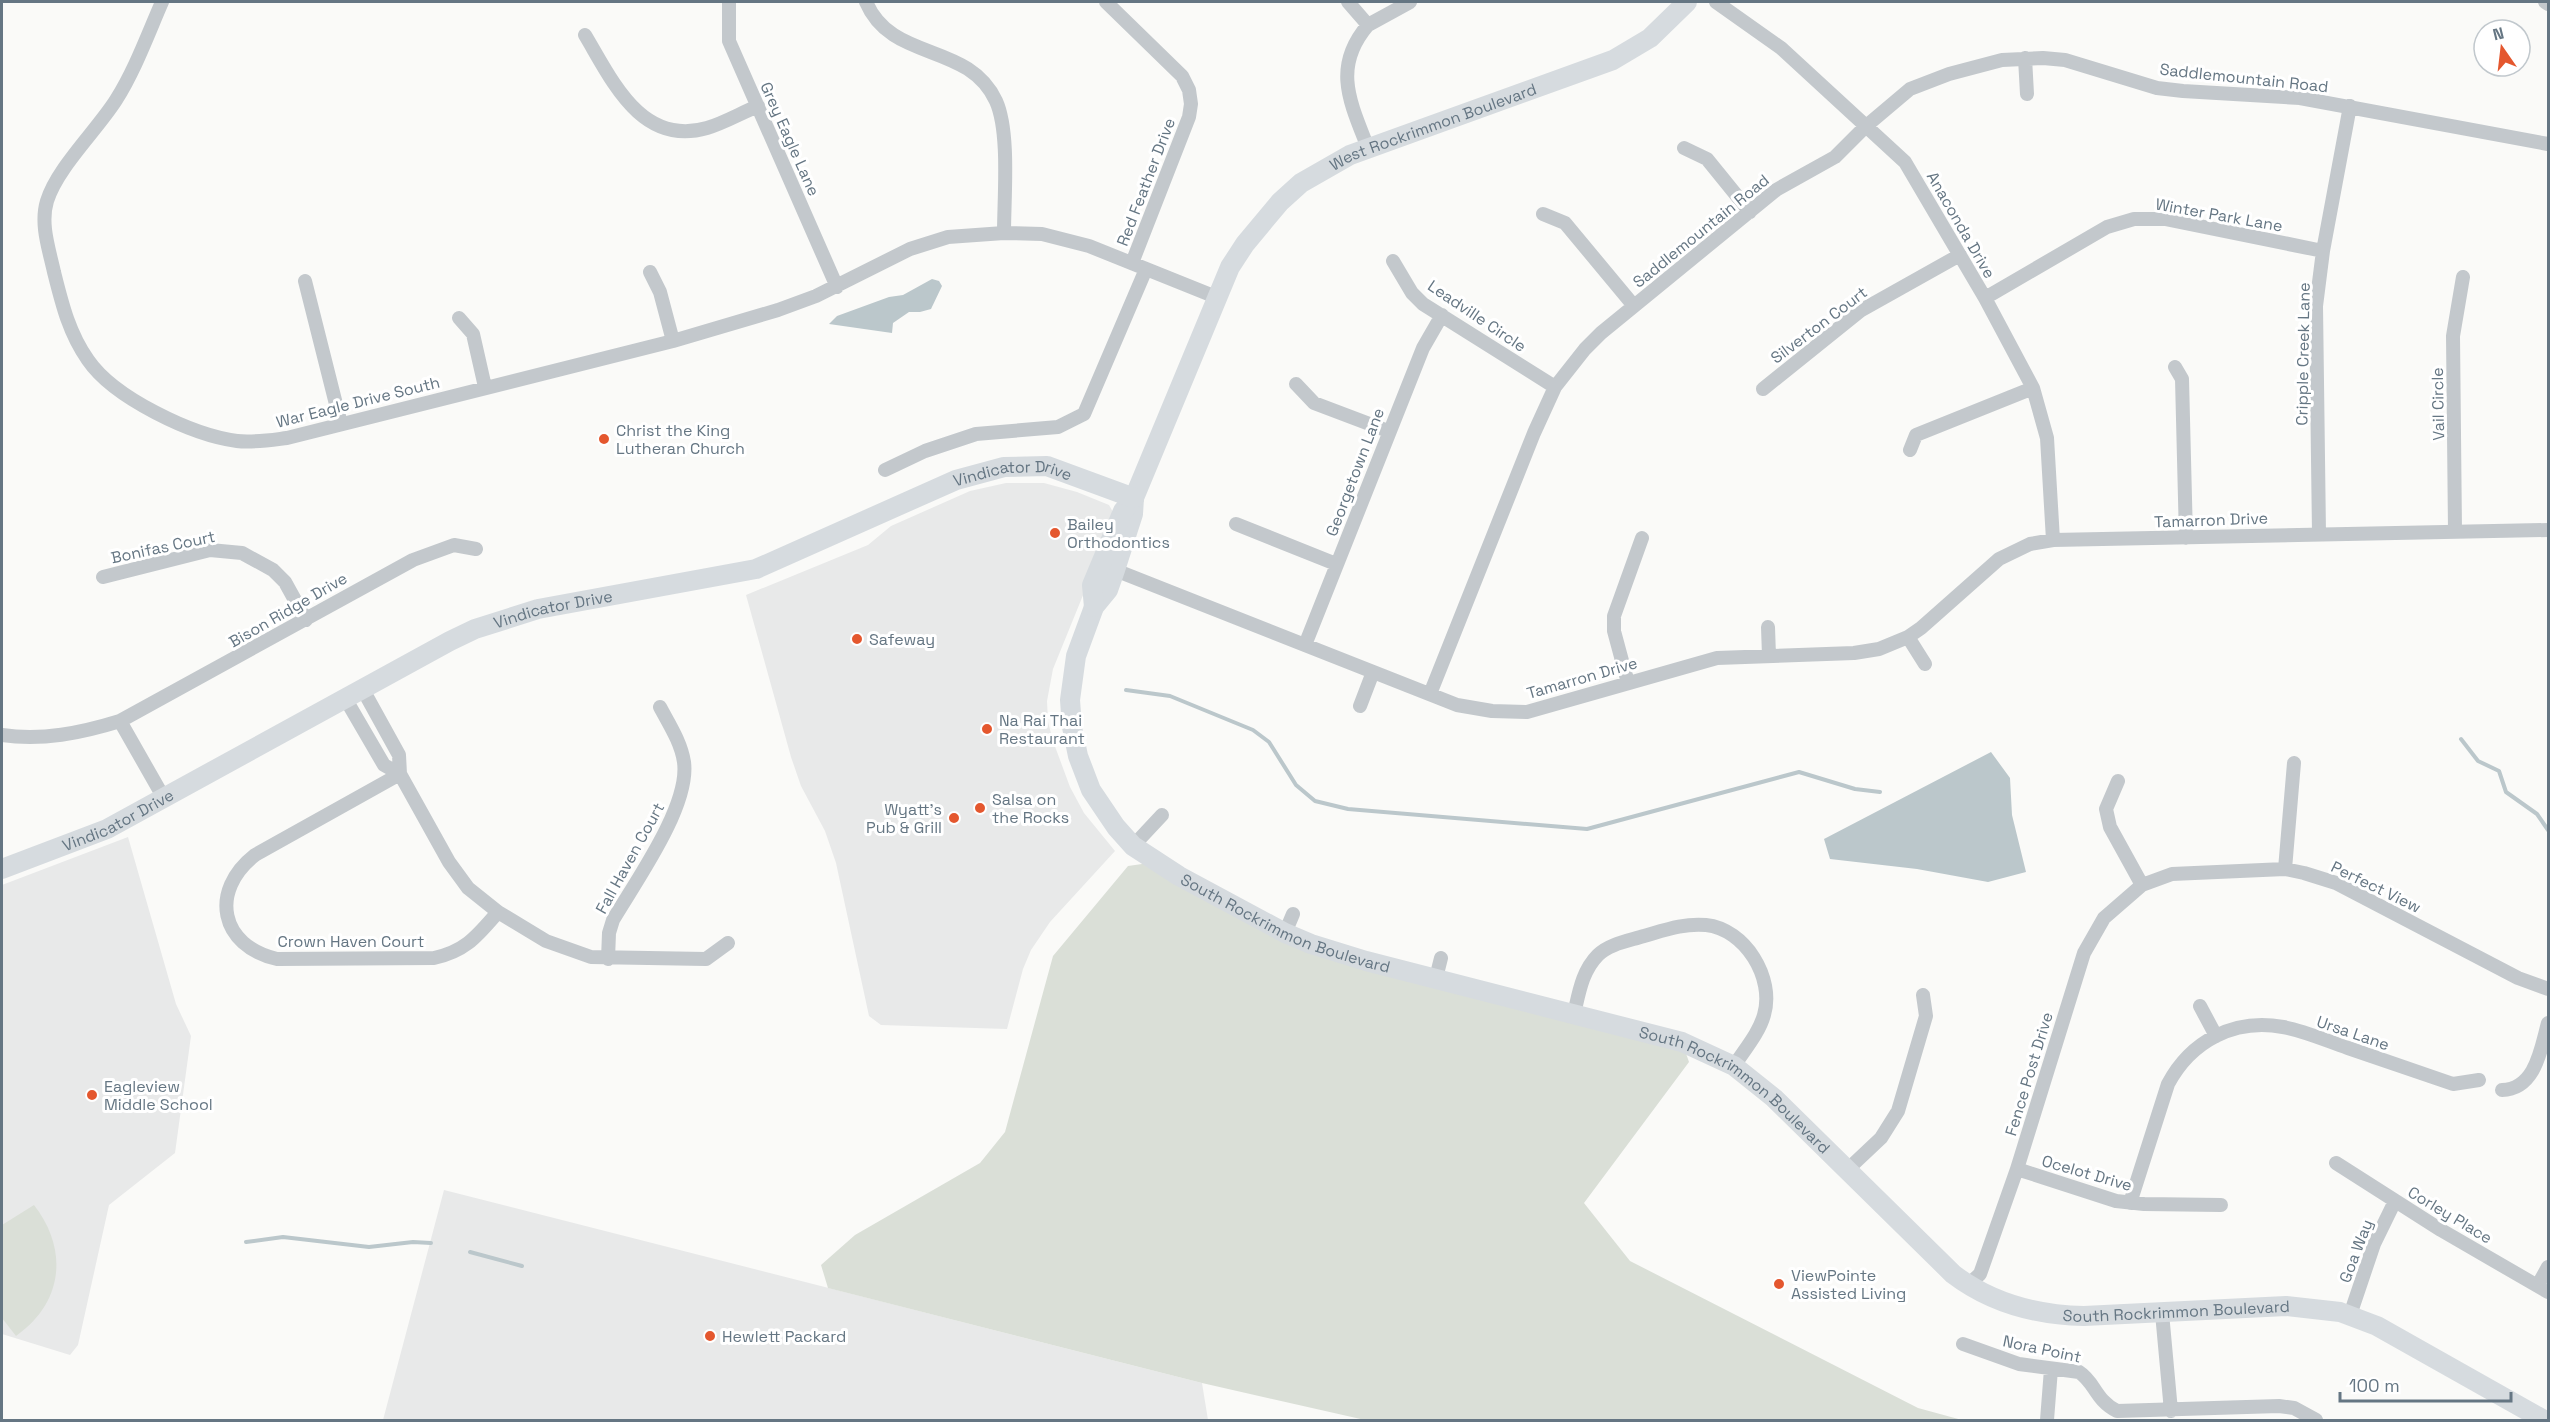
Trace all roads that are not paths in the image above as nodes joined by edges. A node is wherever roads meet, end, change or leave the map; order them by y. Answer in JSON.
{"nodes":[{"id":1,"x":162,"y":2,"type":"edge"},
{"id":2,"x":729,"y":2,"type":"edge"},
{"id":3,"x":866,"y":2,"type":"edge"},
{"id":4,"x":1106,"y":2,"type":"edge"},
{"id":5,"x":1348,"y":2,"type":"edge"},
{"id":6,"x":1410,"y":2,"type":"edge"},
{"id":7,"x":1687,"y":2,"type":"edge"},
{"id":8,"x":1716,"y":2,"type":"edge"},
{"id":9,"x":1368,"y":25,"type":"junction"},
{"id":10,"x":585,"y":35,"type":"dead end"},
{"id":11,"x":2025,"y":58,"type":"junction"},
{"id":12,"x":2027,"y":94,"type":"dead end"},
{"id":13,"x":758,"y":106,"type":"junction"},
{"id":14,"x":2350,"y":106,"type":"junction"},
{"id":15,"x":1865,"y":127,"type":"junction"},
{"id":16,"x":2548,"y":144,"type":"edge"},
{"id":17,"x":1368,"y":148,"type":"junction"},
{"id":18,"x":1684,"y":148,"type":"dead end"},
{"id":19,"x":1750,"y":212,"type":"junction"},
{"id":20,"x":1543,"y":214,"type":"dead end"},
{"id":21,"x":1004,"y":233,"type":"junction"},
{"id":22,"x":2323,"y":251,"type":"junction"},
{"id":23,"x":1960,"y":255,"type":"junction"},
{"id":24,"x":1393,"y":261,"type":"dead end"},
{"id":25,"x":1132,"y":263,"type":"junction"},
{"id":26,"x":1146,"y":269,"type":"junction"},
{"id":27,"x":650,"y":272,"type":"dead end"},
{"id":28,"x":2463,"y":277,"type":"dead end"},
{"id":29,"x":305,"y":280,"type":"dead end"},
{"id":30,"x":837,"y":287,"type":"junction"},
{"id":31,"x":1216,"y":297,"type":"junction"},
{"id":32,"x":1985,"y":298,"type":"junction"},
{"id":33,"x":1634,"y":306,"type":"junction"},
{"id":34,"x":1442,"y":315,"type":"junction"},
{"id":35,"x":459,"y":318,"type":"dead end"},
{"id":36,"x":673,"y":341,"type":"junction"},
{"id":37,"x":2175,"y":367,"type":"dead end"},
{"id":38,"x":1296,"y":384,"type":"dead end"},
{"id":39,"x":485,"y":387,"type":"junction"},
{"id":40,"x":1555,"y":387,"type":"junction"},
{"id":41,"x":1763,"y":388,"type":"dead end"},
{"id":42,"x":2032,"y":388,"type":"junction"},
{"id":43,"x":341,"y":424,"type":"junction"},
{"id":44,"x":1388,"y":431,"type":"junction"},
{"id":45,"x":1910,"y":450,"type":"dead end"},
{"id":46,"x":885,"y":470,"type":"dead end"},
{"id":47,"x":1134,"y":498,"type":"junction"},
{"id":48,"x":1236,"y":524,"type":"dead end"},
{"id":49,"x":2548,"y":530,"type":"edge"},
{"id":50,"x":2456,"y":531,"type":"junction"},
{"id":51,"x":2319,"y":534,"type":"junction"},
{"id":52,"x":1642,"y":538,"type":"dead end"},
{"id":53,"x":2186,"y":538,"type":"junction"},
{"id":54,"x":2054,"y":540,"type":"junction"},
{"id":55,"x":476,"y":549,"type":"dead end"},
{"id":56,"x":1336,"y":564,"type":"junction"},
{"id":57,"x":1115,"y":570,"type":"junction"},
{"id":58,"x":103,"y":577,"type":"dead end"},
{"id":59,"x":1094,"y":607,"type":"junction"},
{"id":60,"x":306,"y":620,"type":"junction"},
{"id":61,"x":1768,"y":627,"type":"dead end"},
{"id":62,"x":1908,"y":637,"type":"junction"},
{"id":63,"x":1305,"y":645,"type":"junction"},
{"id":64,"x":1769,"y":656,"type":"junction"},
{"id":65,"x":1925,"y":664,"type":"dead end"},
{"id":66,"x":1373,"y":672,"type":"junction"},
{"id":67,"x":1628,"y":683,"type":"junction"},
{"id":68,"x":353,"y":693,"type":"junction"},
{"id":69,"x":1430,"y":694,"type":"junction"},
{"id":70,"x":1360,"y":706,"type":"dead end"},
{"id":71,"x":660,"y":707,"type":"dead end"},
{"id":72,"x":120,"y":721,"type":"junction"},
{"id":73,"x":2,"y":735,"type":"edge"},
{"id":74,"x":2294,"y":762,"type":"dead end"},
{"id":75,"x":400,"y":774,"type":"junction"},
{"id":76,"x":2118,"y":781,"type":"dead end"},
{"id":77,"x":165,"y":800,"type":"junction"},
{"id":78,"x":1162,"y":815,"type":"dead end"},
{"id":79,"x":1133,"y":846,"type":"junction"},
{"id":80,"x":2,"y":869,"type":"edge"},
{"id":81,"x":2285,"y":869,"type":"junction"},
{"id":82,"x":2142,"y":885,"type":"junction"},
{"id":83,"x":498,"y":912,"type":"junction"},
{"id":84,"x":1293,"y":914,"type":"dead end"},
{"id":85,"x":1285,"y":933,"type":"junction"},
{"id":86,"x":728,"y":943,"type":"dead end"},
{"id":87,"x":608,"y":958,"type":"junction"},
{"id":88,"x":1442,"y":958,"type":"dead end"},
{"id":89,"x":1436,"y":978,"type":"junction"},
{"id":90,"x":2548,"y":989,"type":"edge"},
{"id":91,"x":1923,"y":995,"type":"dead end"},
{"id":92,"x":2200,"y":1006,"type":"dead end"},
{"id":93,"x":1574,"y":1014,"type":"junction"},
{"id":94,"x":2548,"y":1023,"type":"edge"},
{"id":95,"x":2216,"y":1036,"type":"junction"},
{"id":96,"x":1734,"y":1066,"type":"junction"},
{"id":97,"x":2479,"y":1080,"type":"dead end"},
{"id":98,"x":2502,"y":1090,"type":"dead end"},
{"id":99,"x":2336,"y":1163,"type":"dead end"},
{"id":100,"x":2017,"y":1169,"type":"junction"},
{"id":101,"x":1846,"y":1171,"type":"junction"},
{"id":102,"x":2395,"y":1201,"type":"junction"},
{"id":103,"x":2130,"y":1203,"type":"junction"},
{"id":104,"x":2221,"y":1205,"type":"dead end"},
{"id":105,"x":2548,"y":1267,"type":"edge"},
{"id":106,"x":1968,"y":1285,"type":"junction"},
{"id":107,"x":2543,"y":1289,"type":"edge"},
{"id":108,"x":2162,"y":1313,"type":"junction"},
{"id":109,"x":2350,"y":1315,"type":"junction"},
{"id":110,"x":1962,"y":1344,"type":"dead end"},
{"id":111,"x":2051,"y":1369,"type":"junction"},
{"id":112,"x":2178,"y":1414,"type":"edge"},
{"id":113,"x":2047,"y":1420,"type":"edge"},
{"id":114,"x":2316,"y":1420,"type":"edge"},
{"id":115,"x":2544,"y":1420,"type":"edge"}],
"edges":[{"from":1,"to":43,"type":"street","name":"War Eagle Drive South"},
{"from":2,"to":13,"type":"street","name":"Grey Eagle Lane"},
{"from":3,"to":21,"type":"street"},
{"from":4,"to":25,"type":"street","name":"Red Feather Drive"},
{"from":5,"to":9,"type":"street"},
{"from":6,"to":9,"type":"street"},
{"from":7,"to":17,"type":"main road","name":"West Rockrimmon Boulevard"},
{"from":8,"to":15,"type":"street","name":"Anaconda Drive"},
{"from":9,"to":17,"type":"street"},
{"from":10,"to":13,"type":"street"},
{"from":11,"to":12,"type":"street"},
{"from":11,"to":14,"type":"street","name":"Saddlemountain Road"},
{"from":11,"to":15,"type":"street","name":"Saddlemountain Road"},
{"from":13,"to":30,"type":"street","name":"Grey Eagle Lane"},
{"from":14,"to":16,"type":"street","name":"Saddlemountain Road"},
{"from":14,"to":22,"type":"street","name":"Cripple Creek Lane"},
{"from":15,"to":19,"type":"street","name":"Saddlemountain Road"},
{"from":15,"to":23,"type":"street","name":"Anaconda Drive"},
{"from":17,"to":31,"type":"main road","name":"West Rockrimmon Boulevard"},
{"from":18,"to":19,"type":"street"},
{"from":19,"to":33,"type":"street","name":"Saddlemountain Road"},
{"from":20,"to":33,"type":"street"},
{"from":21,"to":25,"type":"street","name":"War Eagle Drive South"},
{"from":21,"to":30,"type":"street","name":"War Eagle Drive South"},
{"from":22,"to":32,"type":"street","name":"Winter Park Lane"},
{"from":22,"to":51,"type":"street","name":"Cripple Creek Lane"},
{"from":23,"to":32,"type":"street","name":"Anaconda Drive"},
{"from":23,"to":41,"type":"street","name":"Silverton Court"},
{"from":24,"to":34,"type":"street","name":"Leadville Circle"},
{"from":25,"to":26,"type":"street","name":"War Eagle Drive South"},
{"from":26,"to":31,"type":"street","name":"War Eagle Drive South"},
{"from":26,"to":46,"type":"street"},
{"from":27,"to":36,"type":"street"},
{"from":28,"to":50,"type":"street","name":"Vail Circle"},
{"from":29,"to":43,"type":"street"},
{"from":30,"to":36,"type":"street","name":"War Eagle Drive South"},
{"from":31,"to":47,"type":"main road","name":"South Rockrimmon Boulevard"},
{"from":32,"to":42,"type":"street","name":"Anaconda Drive"},
{"from":33,"to":40,"type":"street","name":"Saddlemountain Road"},
{"from":34,"to":40,"type":"street","name":"Leadville Circle"},
{"from":34,"to":44,"type":"street","name":"Georgetown Lane"},
{"from":35,"to":39,"type":"street"},
{"from":36,"to":39,"type":"street","name":"War Eagle Drive South"},
{"from":37,"to":53,"type":"street"},
{"from":38,"to":44,"type":"street"},
{"from":39,"to":43,"type":"street","name":"War Eagle Drive South"},
{"from":40,"to":69,"type":"street","name":"Saddlemountain Road"},
{"from":42,"to":45,"type":"street"},
{"from":42,"to":54,"type":"street","name":"Anaconda Drive"},
{"from":44,"to":56,"type":"street","name":"Georgetown Lane"},
{"from":47,"to":57,"type":"main road","name":"South Rockrimmon Boulevard"},
{"from":47,"to":59,"type":"main road","name":"South Rockrimmon Boulevard"},
{"from":47,"to":68,"type":"main road","name":"Vindicator Drive"},
{"from":48,"to":56,"type":"street"},
{"from":49,"to":50,"type":"street","name":"Tamarron Drive"},
{"from":50,"to":51,"type":"street","name":"Tamarron Drive"},
{"from":51,"to":53,"type":"street","name":"Tamarron Drive"},
{"from":52,"to":67,"type":"street"},
{"from":53,"to":54,"type":"street","name":"Tamarron Drive"},
{"from":54,"to":62,"type":"street","name":"Tamarron Drive"},
{"from":55,"to":60,"type":"street","name":"Bison Ridge Drive"},
{"from":56,"to":63,"type":"street","name":"Georgetown Lane"},
{"from":57,"to":59,"type":"main road","name":"South Rockrimmon Boulevard"},
{"from":57,"to":63,"type":"street","name":"Tamarron Drive"},
{"from":58,"to":60,"type":"street","name":"Bonifas Court"},
{"from":59,"to":79,"type":"main road","name":"South Rockrimmon Boulevard"},
{"from":60,"to":72,"type":"street","name":"Bison Ridge Drive"},
{"from":61,"to":64,"type":"street"},
{"from":62,"to":64,"type":"street","name":"Tamarron Drive"},
{"from":62,"to":65,"type":"street"},
{"from":63,"to":66,"type":"street","name":"Tamarron Drive"},
{"from":64,"to":67,"type":"street","name":"Tamarron Drive"},
{"from":66,"to":69,"type":"street","name":"Tamarron Drive"},
{"from":66,"to":70,"type":"street"},
{"from":67,"to":69,"type":"street","name":"Tamarron Drive"},
{"from":68,"to":75,"type":"street"},
{"from":68,"to":75,"type":"street"},
{"from":68,"to":77,"type":"main road","name":"Vindicator Drive"},
{"from":71,"to":87,"type":"street","name":"Fall Haven Court"},
{"from":72,"to":73,"type":"street","name":"Bison Ridge Drive"},
{"from":72,"to":77,"type":"street"},
{"from":74,"to":81,"type":"street"},
{"from":75,"to":83,"type":"street"},
{"from":75,"to":83,"type":"street","name":"Crown Haven Court"},
{"from":76,"to":82,"type":"street"},
{"from":77,"to":80,"type":"main road","name":"Vindicator Drive"},
{"from":78,"to":79,"type":"street"},
{"from":79,"to":85,"type":"main road","name":"South Rockrimmon Boulevard"},
{"from":81,"to":82,"type":"street","name":"Perfect View"},
{"from":81,"to":90,"type":"street","name":"Perfect View"},
{"from":82,"to":100,"type":"street","name":"Fence Post Drive"},
{"from":83,"to":87,"type":"street"},
{"from":84,"to":85,"type":"street"},
{"from":85,"to":89,"type":"main road","name":"South Rockrimmon Boulevard"},
{"from":86,"to":87,"type":"street"},
{"from":88,"to":89,"type":"street"},
{"from":89,"to":93,"type":"main road","name":"South Rockrimmon Boulevard"},
{"from":91,"to":101,"type":"street"},
{"from":92,"to":95,"type":"street"},
{"from":93,"to":96,"type":"main road","name":"South Rockrimmon Boulevard"},
{"from":93,"to":96,"type":"street"},
{"from":94,"to":98,"type":"street"},
{"from":95,"to":97,"type":"street","name":"Ursa Lane"},
{"from":95,"to":103,"type":"street","name":"Ursa Lane"},
{"from":96,"to":101,"type":"main road","name":"South Rockrimmon Boulevard"},
{"from":99,"to":102,"type":"street","name":"Corley Place"},
{"from":100,"to":103,"type":"street","name":"Ocelot Drive"},
{"from":100,"to":106,"type":"street","name":"Fence Post Drive"},
{"from":101,"to":106,"type":"main road","name":"South Rockrimmon Boulevard"},
{"from":102,"to":107,"type":"street","name":"Corley Place"},
{"from":102,"to":109,"type":"street","name":"Goa Way"},
{"from":103,"to":104,"type":"street","name":"Ocelot Drive"},
{"from":105,"to":107,"type":"street"},
{"from":106,"to":108,"type":"main road","name":"South Rockrimmon Boulevard"},
{"from":108,"to":109,"type":"main road","name":"South Rockrimmon Boulevard"},
{"from":108,"to":112,"type":"street"},
{"from":109,"to":115,"type":"main road","name":"South Rockrimmon Boulevard"},
{"from":110,"to":111,"type":"street","name":"Nora Point"},
{"from":111,"to":112,"type":"street","name":"Nora Point"},
{"from":111,"to":113,"type":"street"},
{"from":112,"to":114,"type":"street","name":"Nora Point"}]}
